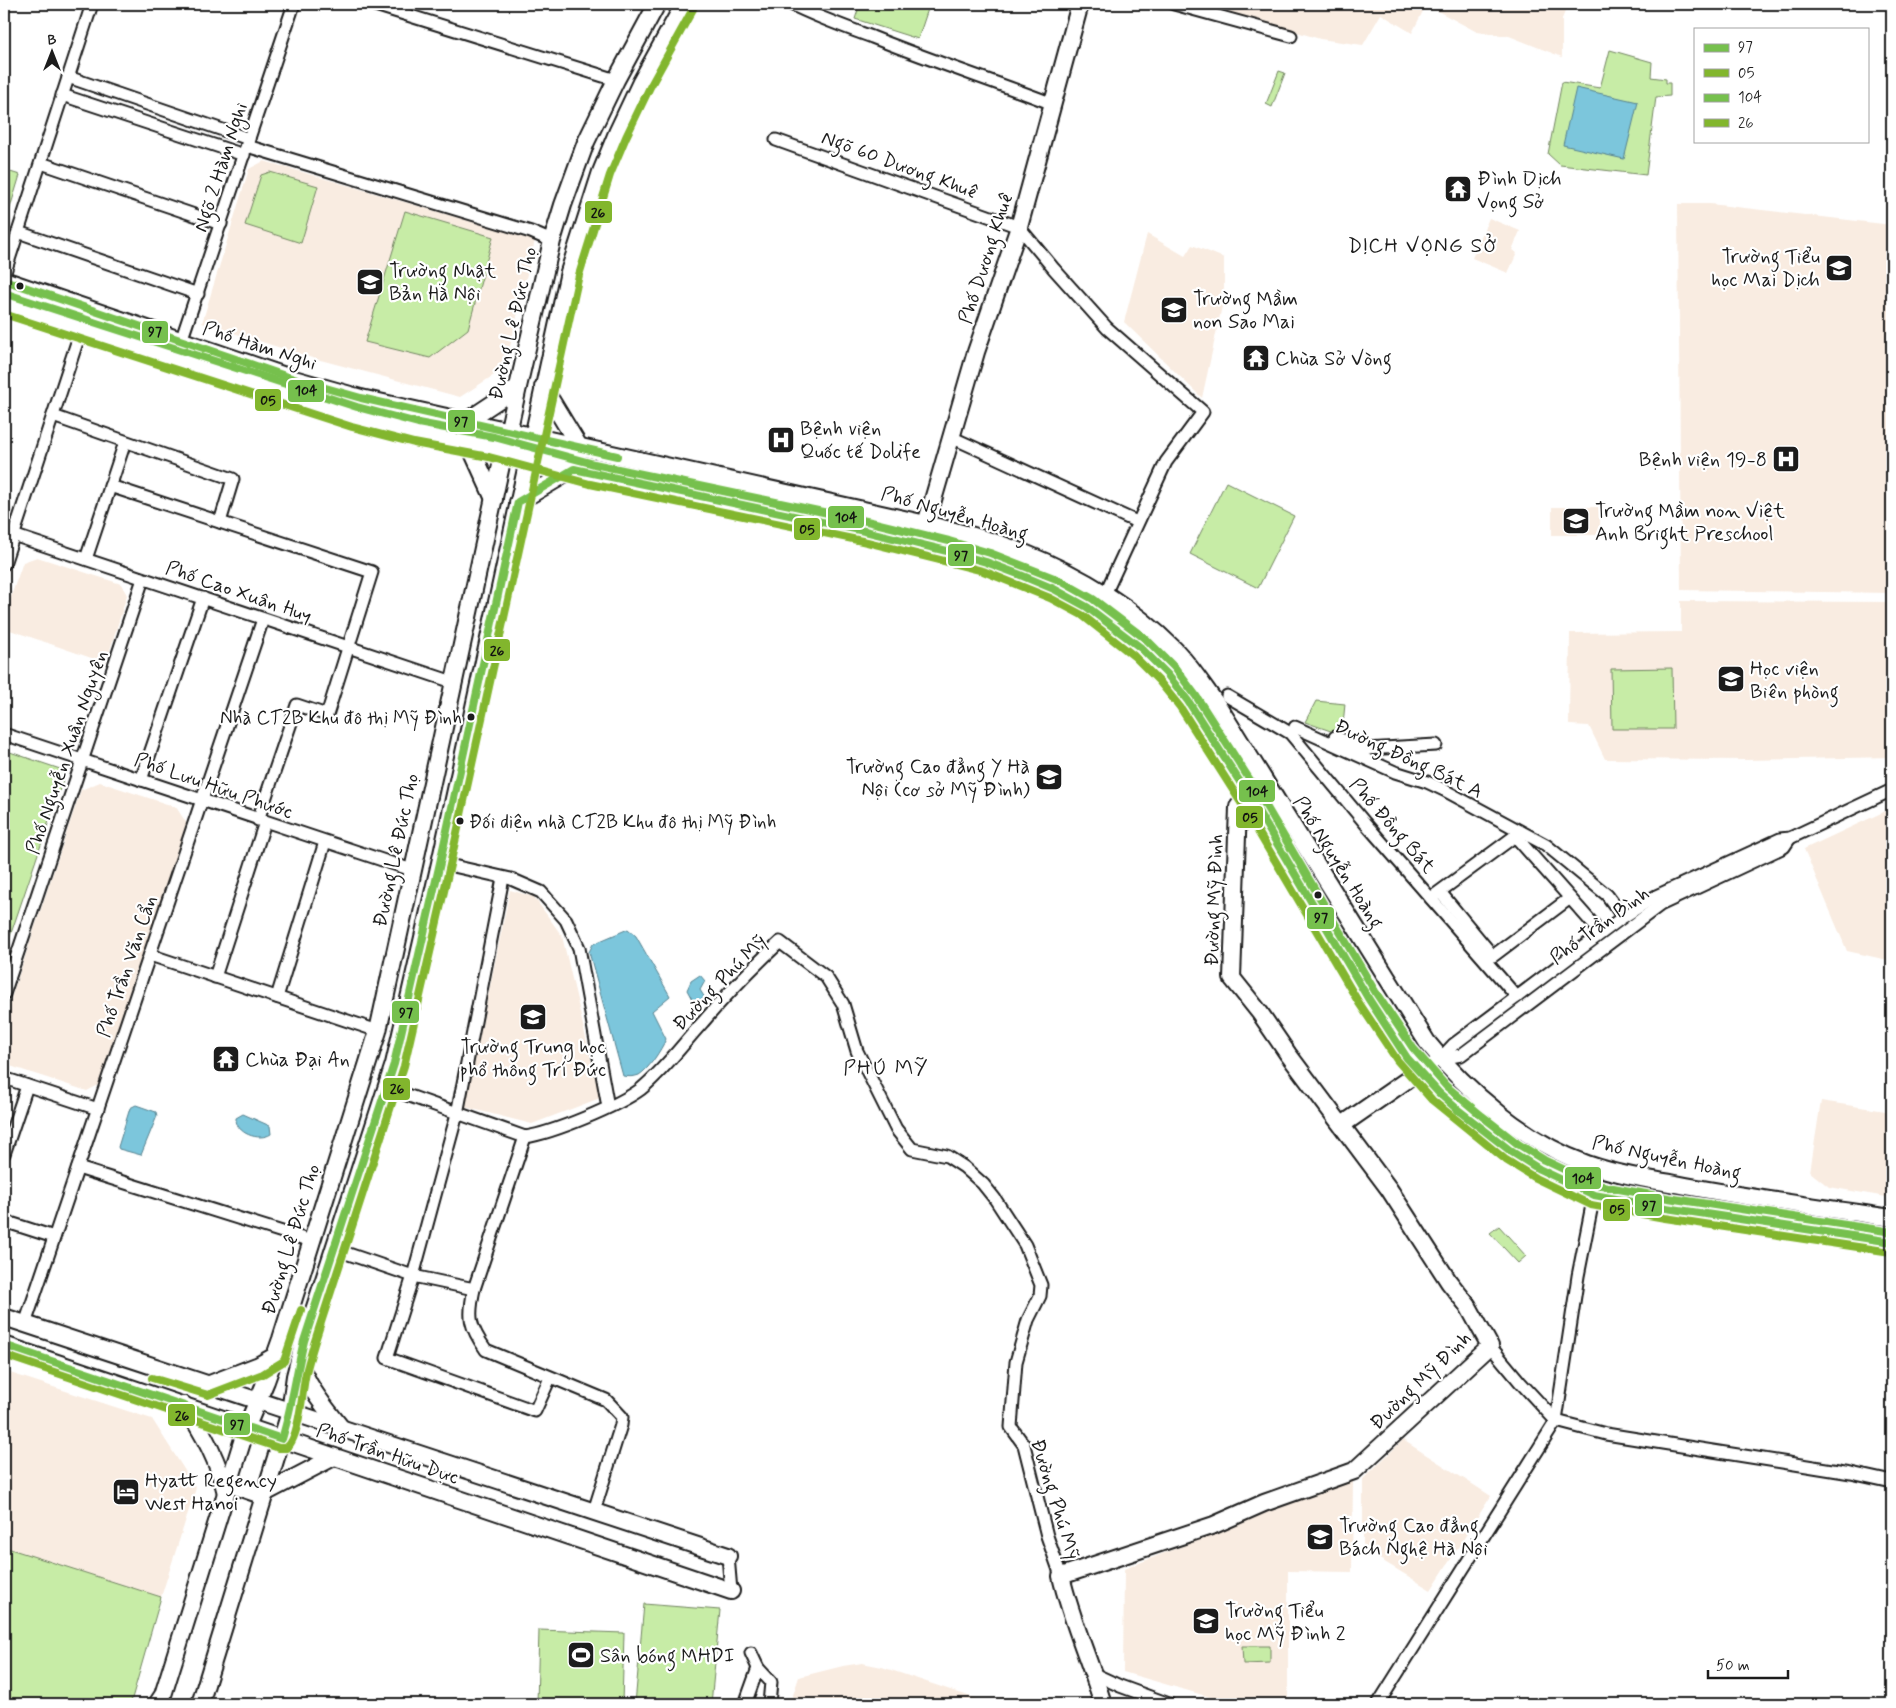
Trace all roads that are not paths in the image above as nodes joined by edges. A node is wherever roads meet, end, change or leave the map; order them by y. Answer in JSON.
{"nodes":[{"id":1,"x":92,"y":4,"type":"edge"},
{"id":2,"x":294,"y":4,"type":"edge"},
{"id":3,"x":372,"y":4,"type":"edge"},
{"id":4,"x":657,"y":4,"type":"edge"},
{"id":5,"x":684,"y":4,"type":"edge"},
{"id":6,"x":790,"y":4,"type":"edge"},
{"id":7,"x":1080,"y":4,"type":"edge"},
{"id":8,"x":1174,"y":4,"type":"edge"},
{"id":9,"x":1291,"y":36,"type":"dead end"},
{"id":10,"x":68,"y":76,"type":"junction"},
{"id":11,"x":616,"y":80,"type":"junction"},
{"id":12,"x":62,"y":95,"type":"junction"},
{"id":13,"x":1053,"y":104,"type":"junction"},
{"id":14,"x":776,"y":140,"type":"dead end"},
{"id":15,"x":247,"y":147,"type":"junction"},
{"id":16,"x":41,"y":163,"type":"junction"},
{"id":17,"x":221,"y":224,"type":"junction"},
{"id":18,"x":1019,"y":227,"type":"junction"},
{"id":19,"x":18,"y":232,"type":"junction"},
{"id":20,"x":552,"y":241,"type":"junction"},
{"id":21,"x":4,"y":275,"type":"edge"},
{"id":22,"x":4,"y":280,"type":"edge"},
{"id":23,"x":198,"y":294,"type":"junction"},
{"id":24,"x":4,"y":304,"type":"edge"},
{"id":25,"x":81,"y":330,"type":"junction"},
{"id":26,"x":181,"y":341,"type":"junction"},
{"id":27,"x":265,"y":369,"type":"junction"},
{"id":28,"x":260,"y":387,"type":"junction"},
{"id":29,"x":518,"y":387,"type":"junction"},
{"id":30,"x":543,"y":387,"type":"junction"},
{"id":31,"x":53,"y":416,"type":"junction"},
{"id":32,"x":465,"y":422,"type":"junction"},
{"id":33,"x":509,"y":431,"type":"junction"},
{"id":34,"x":533,"y":437,"type":"junction"},
{"id":35,"x":951,"y":437,"type":"junction"},
{"id":36,"x":125,"y":442,"type":"junction"},
{"id":37,"x":469,"y":444,"type":"junction"},
{"id":38,"x":580,"y":448,"type":"junction"},
{"id":39,"x":505,"y":451,"type":"junction"},
{"id":40,"x":528,"y":458,"type":"junction"},
{"id":41,"x":574,"y":470,"type":"junction"},
{"id":42,"x":110,"y":486,"type":"junction"},
{"id":43,"x":813,"y":498,"type":"junction"},
{"id":44,"x":494,"y":499,"type":"junction"},
{"id":45,"x":518,"y":502,"type":"junction"},
{"id":46,"x":808,"y":519,"type":"junction"},
{"id":47,"x":220,"y":522,"type":"junction"},
{"id":48,"x":1138,"y":522,"type":"junction"},
{"id":49,"x":926,"y":524,"type":"junction"},
{"id":50,"x":14,"y":535,"type":"junction"},
{"id":51,"x":86,"y":559,"type":"junction"},
{"id":52,"x":4,"y":564,"type":"edge"},
{"id":53,"x":143,"y":579,"type":"junction"},
{"id":54,"x":1105,"y":594,"type":"junction"},
{"id":55,"x":203,"y":598,"type":"junction"},
{"id":56,"x":263,"y":619,"type":"junction"},
{"id":57,"x":350,"y":648,"type":"junction"},
{"id":58,"x":453,"y":682,"type":"junction"},
{"id":59,"x":1227,"y":696,"type":"dead end"},
{"id":60,"x":4,"y":734,"type":"edge"},
{"id":61,"x":1436,"y":745,"type":"dead end"},
{"id":62,"x":83,"y":761,"type":"junction"},
{"id":63,"x":141,"y":780,"type":"junction"},
{"id":64,"x":1892,"y":790,"type":"edge"},
{"id":65,"x":1249,"y":796,"type":"junction"},
{"id":66,"x":202,"y":801,"type":"junction"},
{"id":67,"x":262,"y":821,"type":"junction"},
{"id":68,"x":1790,"y":838,"type":"junction"},
{"id":69,"x":325,"y":842,"type":"junction"},
{"id":70,"x":440,"y":863,"type":"junction"},
{"id":71,"x":412,"y":870,"type":"junction"},
{"id":72,"x":503,"y":878,"type":"junction"},
{"id":73,"x":1436,"y":895,"type":"junction"},
{"id":74,"x":1570,"y":898,"type":"junction"},
{"id":75,"x":1623,"y":917,"type":"junction"},
{"id":76,"x":1601,"y":933,"type":"junction"},
{"id":77,"x":150,"y":955,"type":"junction"},
{"id":78,"x":214,"y":977,"type":"junction"},
{"id":79,"x":4,"y":994,"type":"edge"},
{"id":80,"x":276,"y":997,"type":"junction"},
{"id":81,"x":1517,"y":997,"type":"junction"},
{"id":82,"x":378,"y":1031,"type":"junction"},
{"id":83,"x":1440,"y":1059,"type":"junction"},
{"id":84,"x":1420,"y":1071,"type":"junction"},
{"id":85,"x":4,"y":1078,"type":"edge"},
{"id":86,"x":27,"y":1086,"type":"junction"},
{"id":87,"x":387,"y":1088,"type":"junction"},
{"id":88,"x":608,"y":1107,"type":"junction"},
{"id":89,"x":98,"y":1109,"type":"junction"},
{"id":90,"x":457,"y":1114,"type":"junction"},
{"id":91,"x":1342,"y":1125,"type":"junction"},
{"id":92,"x":525,"y":1138,"type":"junction"},
{"id":93,"x":4,"y":1154,"type":"edge"},
{"id":94,"x":78,"y":1168,"type":"junction"},
{"id":95,"x":1594,"y":1195,"type":"junction"},
{"id":96,"x":1892,"y":1218,"type":"edge"},
{"id":97,"x":4,"y":1221,"type":"edge"},
{"id":98,"x":54,"y":1238,"type":"junction"},
{"id":99,"x":311,"y":1241,"type":"junction"},
{"id":100,"x":1892,"y":1242,"type":"edge"},
{"id":101,"x":334,"y":1249,"type":"junction"},
{"id":102,"x":413,"y":1276,"type":"junction"},
{"id":103,"x":474,"y":1289,"type":"junction"},
{"id":104,"x":4,"y":1317,"type":"edge"},
{"id":105,"x":25,"y":1324,"type":"junction"},
{"id":106,"x":281,"y":1339,"type":"junction"},
{"id":107,"x":4,"y":1345,"type":"edge"},
{"id":108,"x":1490,"y":1346,"type":"junction"},
{"id":109,"x":301,"y":1353,"type":"junction"},
{"id":110,"x":275,"y":1356,"type":"junction"},
{"id":111,"x":182,"y":1377,"type":"junction"},
{"id":112,"x":550,"y":1378,"type":"junction"},
{"id":113,"x":207,"y":1385,"type":"junction"},
{"id":114,"x":257,"y":1401,"type":"junction"},
{"id":115,"x":179,"y":1404,"type":"junction"},
{"id":116,"x":290,"y":1412,"type":"junction"},
{"id":117,"x":1556,"y":1421,"type":"junction"},
{"id":118,"x":247,"y":1426,"type":"junction"},
{"id":119,"x":342,"y":1429,"type":"junction"},
{"id":120,"x":282,"y":1438,"type":"junction"},
{"id":121,"x":334,"y":1458,"type":"junction"},
{"id":122,"x":1892,"y":1482,"type":"edge"},
{"id":123,"x":227,"y":1488,"type":"junction"},
{"id":124,"x":264,"y":1494,"type":"junction"},
{"id":125,"x":594,"y":1511,"type":"junction"},
{"id":126,"x":728,"y":1556,"type":"joint"},
{"id":127,"x":1061,"y":1576,"type":"junction"},
{"id":128,"x":731,"y":1592,"type":"joint"},
{"id":129,"x":751,"y":1653,"type":"dead end"},
{"id":130,"x":758,"y":1668,"type":"junction"},
{"id":131,"x":1094,"y":1674,"type":"junction"},
{"id":132,"x":158,"y":1704,"type":"edge"},
{"id":133,"x":200,"y":1704,"type":"edge"},
{"id":134,"x":745,"y":1704,"type":"edge"},
{"id":135,"x":769,"y":1704,"type":"edge"},
{"id":136,"x":1103,"y":1704,"type":"edge"},
{"id":137,"x":1169,"y":1704,"type":"edge"},
{"id":138,"x":1378,"y":1704,"type":"edge"}],
"edges":[{"from":1,"to":10,"type":"street"},
{"from":2,"to":15,"type":"street","name":"Ngõ 2 Hàm Nghi"},
{"from":3,"to":11,"type":"street"},
{"from":4,"to":11,"type":"main road","name":"Đường Lê Đức Thọ"},
{"from":5,"to":30,"type":"main road"},
{"from":6,"to":13,"type":"street"},
{"from":7,"to":13,"type":"main road","name":"Phố Dương Khuê"},
{"from":8,"to":9,"type":"street"},
{"from":10,"to":12,"type":"street"},
{"from":10,"to":15,"type":"street"},
{"from":11,"to":20,"type":"main road","name":"Đường Lê Đức Thọ"},
{"from":12,"to":15,"type":"street"},
{"from":12,"to":16,"type":"street"},
{"from":13,"to":18,"type":"main road","name":"Phố Dương Khuê"},
{"from":14,"to":18,"type":"street","name":"Ngõ 60 Dương Khuê"},
{"from":15,"to":17,"type":"street","name":"Ngõ 2 Hàm Nghi"},
{"from":15,"to":20,"type":"street"},
{"from":16,"to":17,"type":"street"},
{"from":16,"to":19,"type":"street"},
{"from":17,"to":23,"type":"street","name":"Ngõ 2 Hàm Nghi"},
{"from":18,"to":35,"type":"main road","name":"Phố Dương Khuê"},
{"from":18,"to":48,"type":"street"},
{"from":19,"to":21,"type":"street"},
{"from":19,"to":23,"type":"street"},
{"from":20,"to":29,"type":"main road","name":"Đường Lê Đức Thọ"},
{"from":22,"to":26,"type":"main road","name":"Phố Hàm Nghi"},
{"from":23,"to":26,"type":"street","name":"Ngõ 2 Hàm Nghi"},
{"from":24,"to":25,"type":"main road","name":"Phố Hàm Nghi"},
{"from":25,"to":28,"type":"main road","name":"Phố Hàm Nghi"},
{"from":25,"to":31,"type":"street"},
{"from":26,"to":27,"type":"main road","name":"Phố Hàm Nghi"},
{"from":27,"to":28,"type":"main road"},
{"from":27,"to":32,"type":"main road","name":"Phố Hàm Nghi"},
{"from":28,"to":37,"type":"main road","name":"Phố Hàm Nghi"},
{"from":29,"to":32,"type":"main road"},
{"from":29,"to":33,"type":"main road","name":"Đường Lê Đức Thọ"},
{"from":30,"to":34,"type":"main road"},
{"from":30,"to":38,"type":"main road"},
{"from":31,"to":36,"type":"street"},
{"from":31,"to":50,"type":"street"},
{"from":32,"to":33,"type":"main road","name":"Phố Hàm Nghi"},
{"from":33,"to":34,"type":"main road","name":"Phố Hàm Nghi"},
{"from":33,"to":39,"type":"main road","name":"Đường Lê Đức Thọ"},
{"from":34,"to":38,"type":"main road","name":"Phố Nguyễn Hoàng"},
{"from":34,"to":40,"type":"main road"},
{"from":35,"to":48,"type":"street"},
{"from":35,"to":49,"type":"main road","name":"Phố Dương Khuê"},
{"from":36,"to":42,"type":"street"},
{"from":36,"to":47,"type":"street"},
{"from":37,"to":39,"type":"main road","name":"Phố Hàm Nghi"},
{"from":37,"to":44,"type":"main road"},
{"from":38,"to":43,"type":"main road","name":"Phố Nguyễn Hoàng"},
{"from":39,"to":40,"type":"main road","name":"Phố Hàm Nghi"},
{"from":39,"to":44,"type":"main road","name":"Đường Lê Đức Thọ"},
{"from":40,"to":41,"type":"main road","name":"Phố Nguyễn Hoàng"},
{"from":40,"to":45,"type":"main road"},
{"from":41,"to":45,"type":"main road"},
{"from":41,"to":46,"type":"main road","name":"Phố Nguyễn Hoàng"},
{"from":42,"to":47,"type":"street"},
{"from":42,"to":51,"type":"street"},
{"from":43,"to":46,"type":"main road"},
{"from":43,"to":49,"type":"main road","name":"Phố Nguyễn Hoàng"},
{"from":44,"to":58,"type":"main road","name":"Đường Lê Đức Thọ"},
{"from":45,"to":70,"type":"main road"},
{"from":46,"to":65,"type":"main road","name":"Phố Nguyễn Hoàng"},
{"from":47,"to":57,"type":"street"},
{"from":48,"to":54,"type":"street"},
{"from":49,"to":54,"type":"main road","name":"Phố Nguyễn Hoàng"},
{"from":50,"to":51,"type":"street","name":"Phố Cao Xuân Huy"},
{"from":50,"to":52,"type":"street"},
{"from":51,"to":53,"type":"street","name":"Phố Cao Xuân Huy"},
{"from":53,"to":55,"type":"street","name":"Phố Cao Xuân Huy"},
{"from":53,"to":62,"type":"street","name":"Phố Nguyễn Xuân Nguyên"},
{"from":54,"to":83,"type":"main road","name":"Phố Nguyễn Hoàng"},
{"from":55,"to":56,"type":"street","name":"Phố Cao Xuân Huy"},
{"from":55,"to":63,"type":"street"},
{"from":56,"to":57,"type":"street","name":"Phố Cao Xuân Huy"},
{"from":56,"to":66,"type":"street","name":"Phố Trần Văn Cẩn"},
{"from":57,"to":58,"type":"street","name":"Phố Cao Xuân Huy"},
{"from":57,"to":67,"type":"street"},
{"from":58,"to":71,"type":"main road","name":"Đường Lê Đức Thọ"},
{"from":59,"to":73,"type":"street","name":"Phố Đồng Bát"},
{"from":60,"to":62,"type":"street","name":"Phố Lưu Hữu Phước"},
{"from":61,"to":75,"type":"street","name":"Đường Đồng Bát A"},
{"from":62,"to":63,"type":"street","name":"Phố Lưu Hữu Phước"},
{"from":62,"to":79,"type":"street","name":"Phố Nguyễn Xuân Nguyên"},
{"from":63,"to":66,"type":"street","name":"Phố Lưu Hữu Phước"},
{"from":64,"to":68,"type":"street","name":"Phố Trần Bình"},
{"from":65,"to":84,"type":"main road","name":"Phố Nguyễn Hoàng"},
{"from":65,"to":91,"type":"main road","name":"Đường Mỹ Đình"},
{"from":66,"to":67,"type":"street","name":"Phố Lưu Hữu Phước"},
{"from":66,"to":77,"type":"street","name":"Phố Trần Văn Cẩn"},
{"from":67,"to":69,"type":"street","name":"Phố Lưu Hữu Phước"},
{"from":67,"to":78,"type":"street"},
{"from":68,"to":75,"type":"street","name":"Phố Trần Bình"},
{"from":68,"to":83,"type":"street","name":"Phố Trần Bình"},
{"from":69,"to":71,"type":"street","name":"Phố Lưu Hữu Phước"},
{"from":69,"to":80,"type":"street"},
{"from":70,"to":72,"type":"street"},
{"from":70,"to":87,"type":"main road"},
{"from":71,"to":82,"type":"main road","name":"Đường Lê Đức Thọ"},
{"from":72,"to":88,"type":"street"},
{"from":72,"to":90,"type":"street"},
{"from":73,"to":74,"type":"street"},
{"from":73,"to":74,"type":"street"},
{"from":73,"to":81,"type":"street","name":"Phố Đồng Bát"},
{"from":74,"to":76,"type":"street"},
{"from":75,"to":76,"type":"street","name":"Phố Trần Bình"},
{"from":76,"to":81,"type":"street","name":"Phố Trần Bình"},
{"from":77,"to":78,"type":"street"},
{"from":77,"to":89,"type":"street","name":"Phố Trần Văn Cẩn"},
{"from":78,"to":80,"type":"street"},
{"from":80,"to":82,"type":"street"},
{"from":81,"to":83,"type":"street","name":"Phố Trần Bình"},
{"from":82,"to":99,"type":"main road","name":"Đường Lê Đức Thọ"},
{"from":83,"to":84,"type":"street","name":"Phố Trần Bình"},
{"from":83,"to":96,"type":"main road","name":"Phố Nguyễn Hoàng"},
{"from":84,"to":91,"type":"main road","name":"Phố Trần Bình"},
{"from":84,"to":95,"type":"main road","name":"Phố Nguyễn Hoàng"},
{"from":85,"to":86,"type":"street"},
{"from":86,"to":89,"type":"street"},
{"from":86,"to":93,"type":"street"},
{"from":87,"to":90,"type":"street"},
{"from":87,"to":101,"type":"main road"},
{"from":88,"to":92,"type":"street","name":"Đường Phú Mỹ"},
{"from":88,"to":127,"type":"street","name":"Đường Phú Mỹ"},
{"from":89,"to":94,"type":"street","name":"Phố Trần Văn Cẩn"},
{"from":90,"to":92,"type":"street"},
{"from":90,"to":102,"type":"street"},
{"from":91,"to":108,"type":"main road","name":"Đường Mỹ Đình"},
{"from":92,"to":103,"type":"street"},
{"from":94,"to":98,"type":"street","name":"Phố Trần Văn Cẩn"},
{"from":94,"to":99,"type":"street"},
{"from":95,"to":100,"type":"main road","name":"Phố Nguyễn Hoàng"},
{"from":95,"to":117,"type":"street"},
{"from":97,"to":98,"type":"street"},
{"from":98,"to":105,"type":"street","name":"Phố Trần Văn Cẩn"},
{"from":99,"to":106,"type":"main road","name":"Đường Lê Đức Thọ"},
{"from":101,"to":102,"type":"street"},
{"from":101,"to":109,"type":"main road"},
{"from":102,"to":103,"type":"street"},
{"from":102,"to":112,"type":"street"},
{"from":103,"to":112,"type":"street"},
{"from":104,"to":105,"type":"main road","name":"Phố Trần Hữu Dực"},
{"from":105,"to":111,"type":"main road","name":"Phố Trần Hữu Dực"},
{"from":106,"to":109,"type":"main road"},
{"from":106,"to":110,"type":"main road","name":"Đường Lê Đức Thọ"},
{"from":107,"to":115,"type":"main road","name":"Phố Trần Hữu Dực"},
{"from":108,"to":117,"type":"street"},
{"from":108,"to":127,"type":"main road","name":"Đường Mỹ Đình"},
{"from":109,"to":116,"type":"main road"},
{"from":109,"to":119,"type":"main road"},
{"from":110,"to":113,"type":"main road"},
{"from":110,"to":114,"type":"main road","name":"Đường Lê Đức Thọ"},
{"from":111,"to":113,"type":"main road","name":"Phố Trần Hữu Dực"},
{"from":111,"to":115,"type":"main road"},
{"from":112,"to":125,"type":"street"},
{"from":113,"to":114,"type":"main road","name":"Phố Trần Hữu Dực"},
{"from":114,"to":116,"type":"main road","name":"Phố Trần Hữu Dực"},
{"from":114,"to":118,"type":"main road","name":"Đường Lê Đức Thọ"},
{"from":115,"to":118,"type":"main road","name":"Phố Trần Hữu Dực"},
{"from":115,"to":123,"type":"main road"},
{"from":116,"to":119,"type":"main road","name":"Phố Trần Hữu Dực"},
{"from":116,"to":120,"type":"main road"},
{"from":117,"to":122,"type":"street"},
{"from":117,"to":138,"type":"street"},
{"from":118,"to":120,"type":"main road","name":"Phố Trần Hữu Dực"},
{"from":118,"to":123,"type":"main road","name":"Đường Lê Đức Thọ"},
{"from":119,"to":125,"type":"main road","name":"Phố Trần Hữu Dực"},
{"from":120,"to":121,"type":"main road","name":"Phố Trần Hữu Dực"},
{"from":120,"to":124,"type":"main road"},
{"from":121,"to":124,"type":"main road"},
{"from":121,"to":128,"type":"main road","name":"Phố Trần Hữu Dực"},
{"from":123,"to":124,"type":"main road"},
{"from":123,"to":132,"type":"main road","name":"Đường Lê Đức Thọ"},
{"from":124,"to":133,"type":"main road"},
{"from":125,"to":126,"type":"main road","name":"Phố Trần Hữu Dực"},
{"from":126,"to":128,"type":"street"},
{"from":127,"to":131,"type":"main road"},
{"from":129,"to":130,"type":"street"},
{"from":130,"to":134,"type":"street"},
{"from":130,"to":135,"type":"street"},
{"from":131,"to":136,"type":"main road"},
{"from":131,"to":137,"type":"street"}]}
